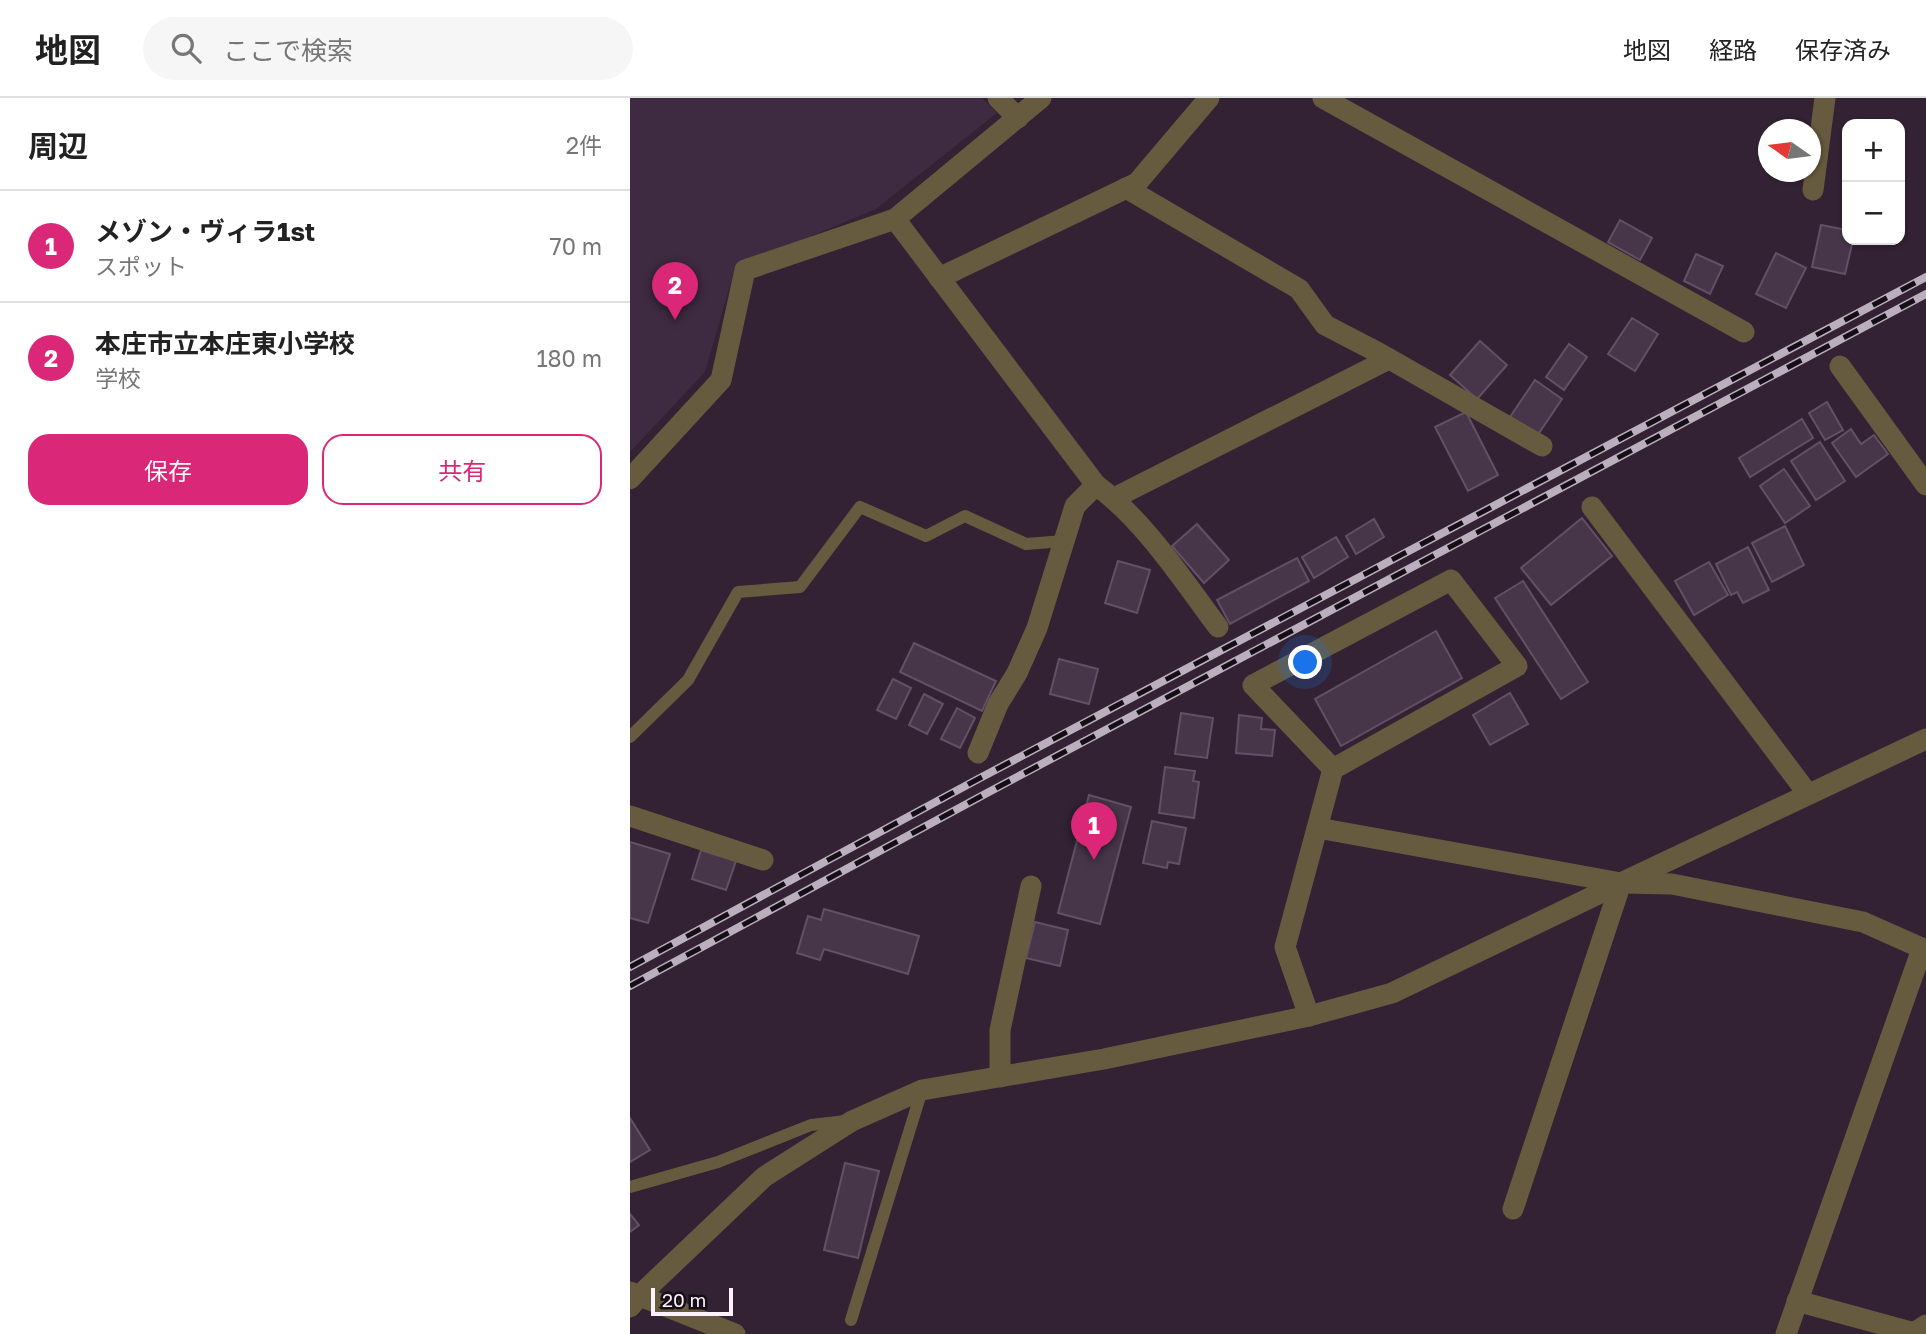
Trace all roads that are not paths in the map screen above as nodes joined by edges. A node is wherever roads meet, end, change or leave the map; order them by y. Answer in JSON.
{"nodes":[{"id":1,"x":999,"y":98,"type":"edge"},
{"id":2,"x":1041,"y":98,"type":"edge"},
{"id":3,"x":1209,"y":98,"type":"edge"},
{"id":4,"x":1324,"y":98,"type":"edge"},
{"id":5,"x":1825,"y":98,"type":"edge"},
{"id":6,"x":1018,"y":118,"type":"junction"},
{"id":7,"x":1126,"y":188,"type":"junction"},
{"id":8,"x":1814,"y":190,"type":"dead end"},
{"id":9,"x":895,"y":219,"type":"junction"},
{"id":10,"x":939,"y":278,"type":"junction"},
{"id":11,"x":1744,"y":332,"type":"dead end"},
{"id":12,"x":1389,"y":359,"type":"junction"},
{"id":13,"x":1840,"y":366,"type":"dead end"},
{"id":14,"x":1542,"y":446,"type":"dead end"},
{"id":15,"x":630,"y":478,"type":"edge"},
{"id":16,"x":1096,"y":485,"type":"junction"},
{"id":17,"x":1926,"y":485,"type":"edge"},
{"id":18,"x":1114,"y":498,"type":"junction"},
{"id":19,"x":1592,"y":507,"type":"dead end"},
{"id":20,"x":1064,"y":541,"type":"junction"},
{"id":21,"x":1219,"y":627,"type":"dead end"},
{"id":22,"x":630,"y":737,"type":"edge"},
{"id":23,"x":1926,"y":739,"type":"edge"},
{"id":24,"x":978,"y":753,"type":"dead end"},
{"id":25,"x":1333,"y":769,"type":"junction"},
{"id":26,"x":1808,"y":794,"type":"junction"},
{"id":27,"x":630,"y":816,"type":"edge"},
{"id":28,"x":1318,"y":828,"type":"junction"},
{"id":29,"x":763,"y":860,"type":"dead end"},
{"id":30,"x":1621,"y":883,"type":"junction"},
{"id":31,"x":1031,"y":886,"type":"dead end"},
{"id":32,"x":1924,"y":949,"type":"edge"},
{"id":33,"x":1309,"y":1016,"type":"junction"},
{"id":34,"x":1000,"y":1077,"type":"junction"},
{"id":35,"x":922,"y":1090,"type":"junction"},
{"id":36,"x":852,"y":1121,"type":"junction"},
{"id":37,"x":630,"y":1186,"type":"edge"},
{"id":38,"x":1513,"y":1209,"type":"dead end"},
{"id":39,"x":633,"y":1298,"type":"edge"},
{"id":40,"x":1797,"y":1301,"type":"junction"},
{"id":41,"x":851,"y":1321,"type":"dead end"},
{"id":42,"x":1926,"y":1325,"type":"edge"},
{"id":43,"x":736,"y":1334,"type":"edge"},
{"id":44,"x":1786,"y":1334,"type":"edge"}],
"edges":[{"from":1,"to":6,"type":"street"},
{"from":2,"to":6,"type":"street"},
{"from":3,"to":7,"type":"street"},
{"from":4,"to":11,"type":"street"},
{"from":5,"to":8,"type":"street"},
{"from":6,"to":9,"type":"street"},
{"from":7,"to":10,"type":"street"},
{"from":7,"to":12,"type":"street"},
{"from":9,"to":10,"type":"street"},
{"from":9,"to":15,"type":"street"},
{"from":10,"to":16,"type":"street"},
{"from":12,"to":14,"type":"street"},
{"from":12,"to":18,"type":"street"},
{"from":13,"to":17,"type":"street"},
{"from":16,"to":18,"type":"street"},
{"from":16,"to":20,"type":"street"},
{"from":18,"to":21,"type":"street"},
{"from":19,"to":26,"type":"street"},
{"from":20,"to":22,"type":"lane"},
{"from":20,"to":24,"type":"street"},
{"from":23,"to":26,"type":"street"},
{"from":25,"to":25,"type":"street"},
{"from":25,"to":28,"type":"street"},
{"from":26,"to":30,"type":"street"},
{"from":27,"to":29,"type":"street"},
{"from":28,"to":30,"type":"street"},
{"from":28,"to":33,"type":"street"},
{"from":30,"to":32,"type":"street"},
{"from":30,"to":33,"type":"street"},
{"from":30,"to":38,"type":"street"},
{"from":31,"to":34,"type":"street"},
{"from":32,"to":40,"type":"street"},
{"from":33,"to":34,"type":"street"},
{"from":34,"to":35,"type":"street"},
{"from":35,"to":36,"type":"street"},
{"from":35,"to":41,"type":"lane"},
{"from":36,"to":37,"type":"lane"},
{"from":36,"to":39,"type":"street"},
{"from":39,"to":43,"type":"street"},
{"from":40,"to":42,"type":"street"},
{"from":40,"to":44,"type":"street"}]}
